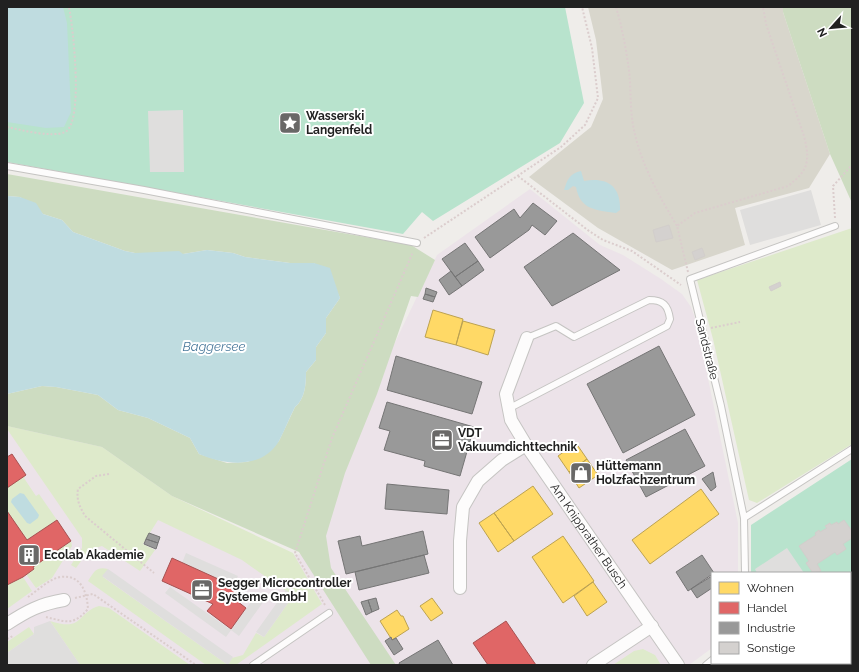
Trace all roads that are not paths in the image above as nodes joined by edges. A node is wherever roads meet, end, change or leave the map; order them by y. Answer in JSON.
{"nodes":[{"id":1,"x":7,"y":166,"type":"edge"},
{"id":2,"x":835,"y":226,"type":"road end"},
{"id":3,"x":417,"y":243,"type":"road end"},
{"id":4,"x":527,"y":338,"type":"joint"},
{"id":5,"x":508,"y":409,"type":"junction"},
{"id":6,"x":526,"y":445,"type":"junction"},
{"id":7,"x":852,"y":449,"type":"edge"},
{"id":8,"x":744,"y":518,"type":"junction"},
{"id":9,"x":745,"y":572,"type":"edge"},
{"id":10,"x":460,"y":588,"type":"dead end"},
{"id":11,"x":64,"y":600,"type":"road end"},
{"id":12,"x":329,"y":613,"type":"road end"},
{"id":13,"x":7,"y":624,"type":"edge"},
{"id":14,"x":652,"y":626,"type":"junction"},
{"id":15,"x":253,"y":665,"type":"edge"},
{"id":16,"x":594,"y":665,"type":"edge"},
{"id":17,"x":678,"y":665,"type":"edge"}],
"edges":[{"from":1,"to":3,"type":"lane"},
{"from":2,"to":8,"type":"lane","name":"Sandstraße"},
{"from":4,"to":5,"type":"street","name":"Am Knipprather Busch"},
{"from":4,"to":5,"type":"lane"},
{"from":5,"to":6,"type":"street","name":"Am Knipprather Busch"},
{"from":6,"to":10,"type":"street"},
{"from":6,"to":14,"type":"street","name":"Am Knipprather Busch"},
{"from":7,"to":8,"type":"lane"},
{"from":8,"to":9,"type":"lane","name":"Sandstraße"},
{"from":11,"to":13,"type":"street"},
{"from":12,"to":15,"type":"lane"},
{"from":14,"to":16,"type":"street"},
{"from":14,"to":17,"type":"street","name":"Am Knipprather Busch"}]}
